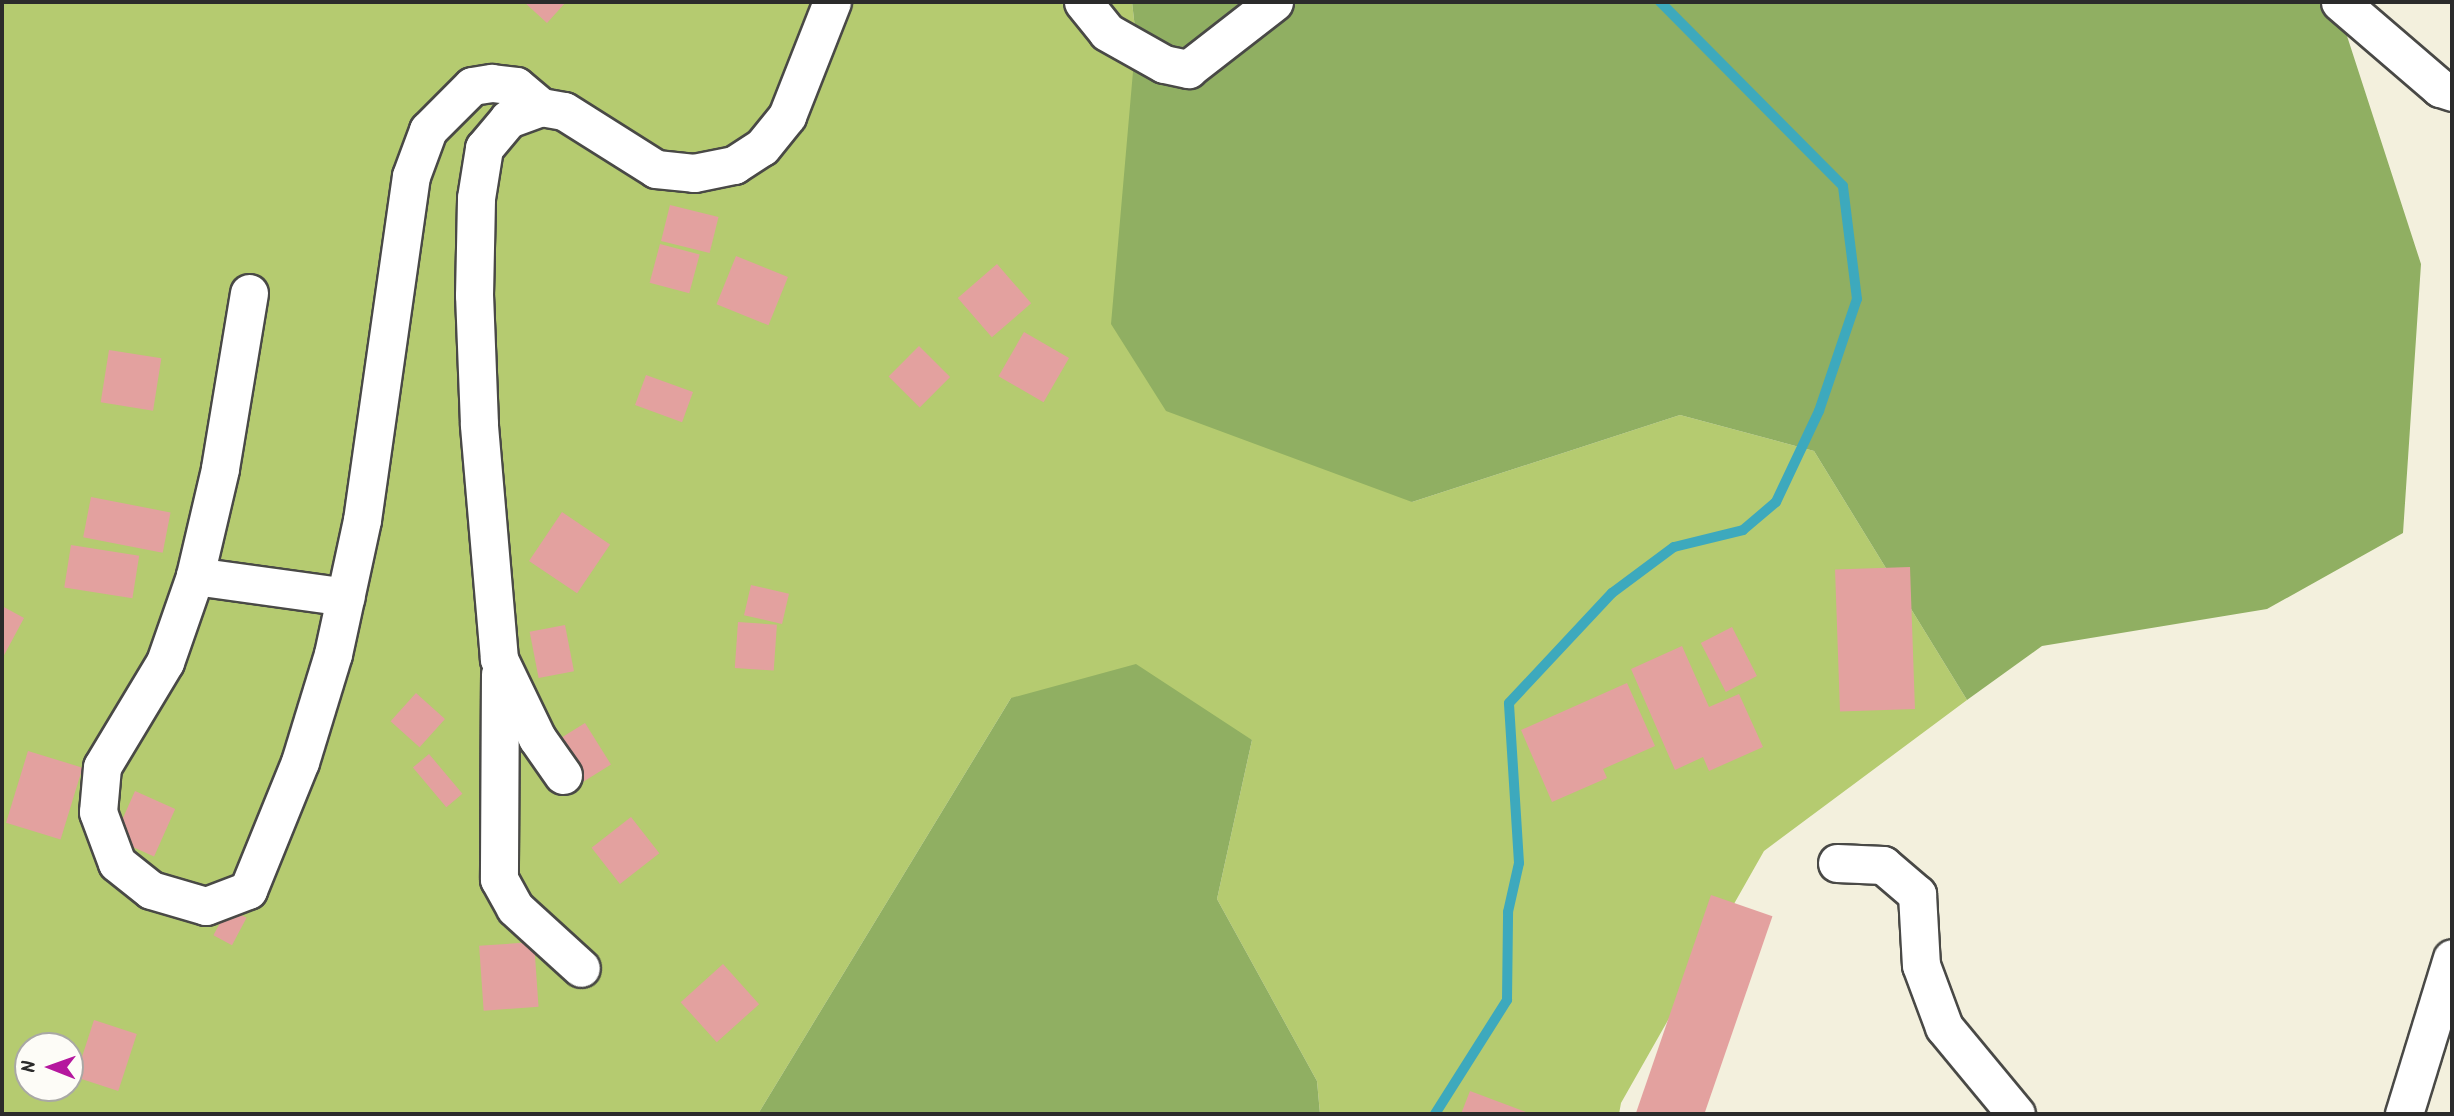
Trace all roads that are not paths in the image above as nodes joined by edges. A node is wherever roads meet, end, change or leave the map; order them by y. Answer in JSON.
{"nodes":[{"id":1,"x":832,"y":2,"type":"edge"},
{"id":2,"x":1083,"y":2,"type":"edge"},
{"id":3,"x":1274,"y":2,"type":"edge"},
{"id":4,"x":2340,"y":2,"type":"edge"},
{"id":5,"x":2448,"y":93,"type":"edge"},
{"id":6,"x":541,"y":107,"type":"junction"},
{"id":7,"x":249,"y":293,"type":"dead end"},
{"id":8,"x":195,"y":576,"type":"junction"},
{"id":9,"x":346,"y":597,"type":"junction"},
{"id":10,"x":499,"y":659,"type":"junction"},
{"id":11,"x":563,"y":775,"type":"dead end"},
{"id":12,"x":1837,"y":863,"type":"dead end"},
{"id":13,"x":2452,"y":958,"type":"edge"},
{"id":14,"x":581,"y":968,"type":"dead end"},
{"id":15,"x":2016,"y":1114,"type":"edge"},
{"id":16,"x":2404,"y":1114,"type":"edge"}],
"edges":[{"from":1,"to":6,"type":"street"},
{"from":2,"to":3,"type":"street"},
{"from":4,"to":5,"type":"street"},
{"from":6,"to":9,"type":"street"},
{"from":6,"to":10,"type":"street"},
{"from":7,"to":8,"type":"street"},
{"from":8,"to":9,"type":"street"},
{"from":8,"to":9,"type":"street"},
{"from":10,"to":11,"type":"street"},
{"from":10,"to":14,"type":"street"},
{"from":12,"to":15,"type":"street"},
{"from":13,"to":16,"type":"street"}]}
